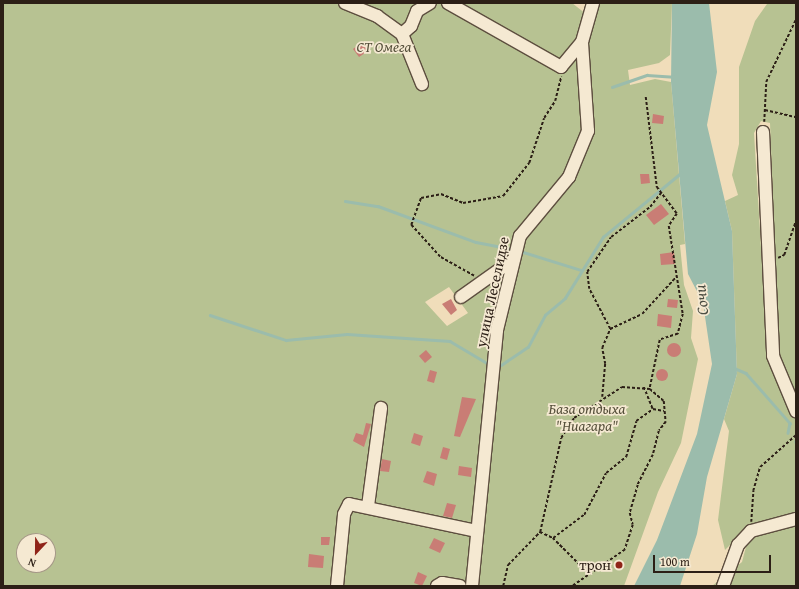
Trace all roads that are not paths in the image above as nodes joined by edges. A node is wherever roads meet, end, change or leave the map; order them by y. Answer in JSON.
{"nodes":[{"id":1,"x":345,"y":3,"type":"edge"},
{"id":2,"x":430,"y":3,"type":"edge"},
{"id":3,"x":448,"y":3,"type":"edge"},
{"id":4,"x":593,"y":3,"type":"edge"},
{"id":5,"x":402,"y":34,"type":"junction"},
{"id":6,"x":582,"y":42,"type":"junction"},
{"id":7,"x":422,"y":84,"type":"dead end"},
{"id":8,"x":763,"y":132,"type":"road end"},
{"id":9,"x":513,"y":260,"type":"junction"},
{"id":10,"x":461,"y":297,"type":"dead end"},
{"id":11,"x":381,"y":408,"type":"dead end"},
{"id":12,"x":796,"y":411,"type":"edge"},
{"id":13,"x":368,"y":506,"type":"junction"},
{"id":14,"x":796,"y":519,"type":"edge"},
{"id":15,"x":476,"y":531,"type":"junction"},
{"id":16,"x":337,"y":586,"type":"edge"},
{"id":17,"x":437,"y":586,"type":"edge"},
{"id":18,"x":460,"y":586,"type":"edge"},
{"id":19,"x":472,"y":586,"type":"edge"},
{"id":20,"x":723,"y":586,"type":"edge"}],
"edges":[{"from":1,"to":5,"type":"street"},
{"from":2,"to":5,"type":"street"},
{"from":3,"to":6,"type":"street"},
{"from":4,"to":6,"type":"street","name":"улица Леселидзе"},
{"from":5,"to":7,"type":"street"},
{"from":6,"to":9,"type":"street","name":"улица Леселидзе"},
{"from":8,"to":12,"type":"street"},
{"from":9,"to":10,"type":"street"},
{"from":9,"to":15,"type":"street","name":"улица Леселидзе"},
{"from":11,"to":13,"type":"street"},
{"from":13,"to":15,"type":"street"},
{"from":13,"to":16,"type":"street"},
{"from":14,"to":20,"type":"street"},
{"from":15,"to":19,"type":"street","name":"улица Леселидзе"},
{"from":17,"to":18,"type":"street"}]}
